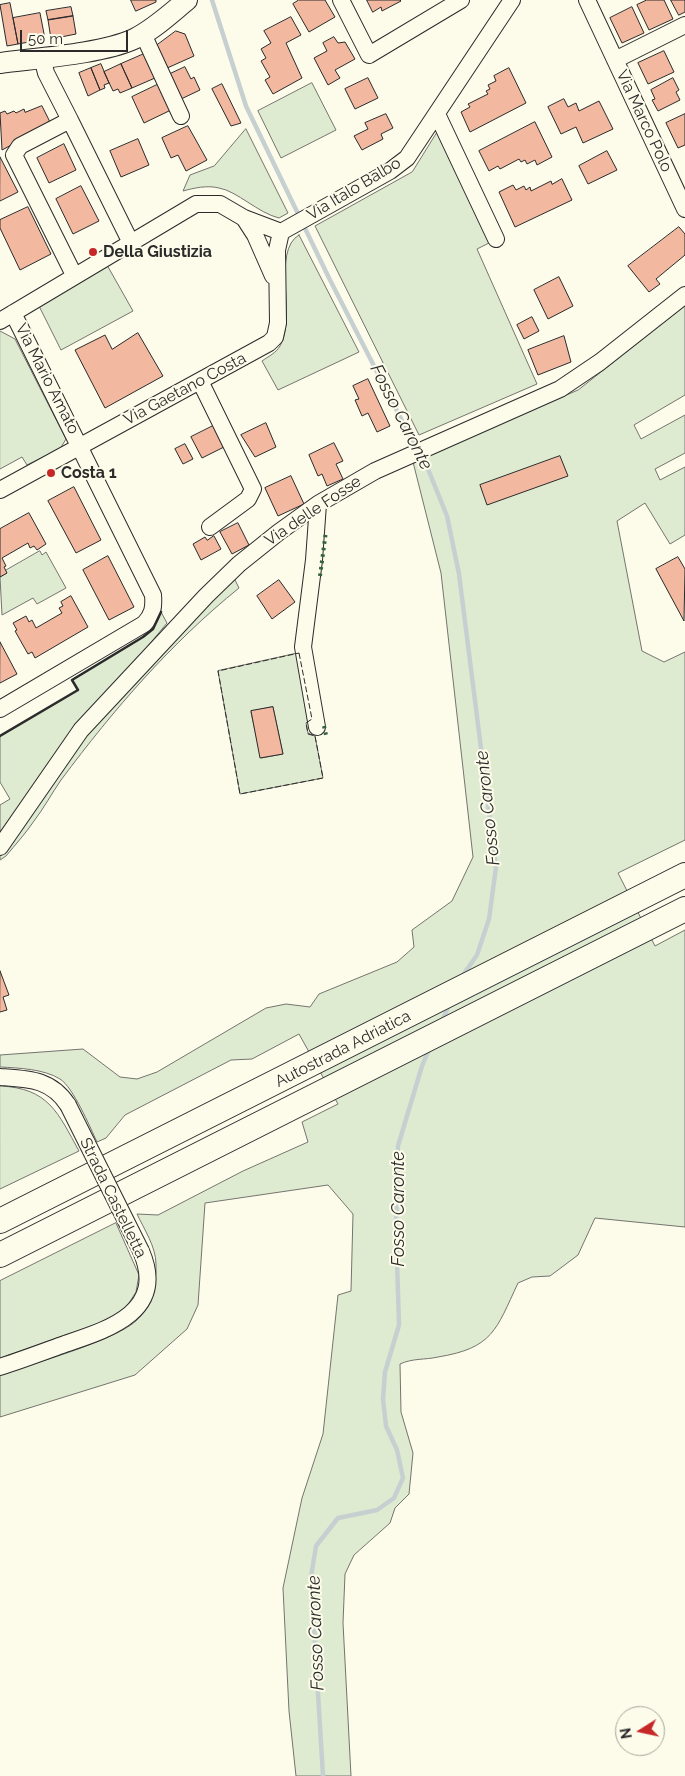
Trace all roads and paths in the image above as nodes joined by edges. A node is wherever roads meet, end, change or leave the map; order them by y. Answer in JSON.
{"nodes":[{"id":1,"x":187,"y":0,"type":"edge"},
{"id":2,"x":341,"y":0,"type":"edge"},
{"id":3,"x":461,"y":0,"type":"edge"},
{"id":4,"x":512,"y":0,"type":"edge"},
{"id":5,"x":587,"y":0,"type":"edge"},
{"id":6,"x":685,"y":25,"type":"edge"},
{"id":7,"x":143,"y":34,"type":"junction"},
{"id":8,"x":42,"y":57,"type":"junction"},
{"id":9,"x":615,"y":60,"type":"junction"},
{"id":10,"x":0,"y":63,"type":"edge"},
{"id":11,"x":437,"y":114,"type":"junction"},
{"id":12,"x":181,"y":116,"type":"dead end"},
{"id":13,"x":70,"y":120,"type":"junction"},
{"id":14,"x":685,"y":209,"type":"edge"},
{"id":15,"x":244,"y":218,"type":"junction"},
{"id":16,"x":287,"y":228,"type":"junction"},
{"id":17,"x":496,"y":239,"type":"dead end"},
{"id":18,"x":130,"y":241,"type":"junction"},
{"id":19,"x":74,"y":275,"type":"junction"},
{"id":20,"x":277,"y":287,"type":"junction"},
{"id":21,"x":685,"y":295,"type":"edge"},
{"id":22,"x":7,"y":317,"type":"edge"},
{"id":23,"x":200,"y":381,"type":"junction"},
{"id":24,"x":80,"y":445,"type":"junction"},
{"id":25,"x":0,"y":490,"type":"edge"},
{"id":26,"x":318,"y":504,"type":"junction"},
{"id":27,"x":210,"y":527,"type":"dead end"},
{"id":28,"x":0,"y":709,"type":"edge"},
{"id":29,"x":317,"y":727,"type":"dead end"},
{"id":30,"x":0,"y":847,"type":"edge"},
{"id":31,"x":685,"y":875,"type":"edge"},
{"id":32,"x":685,"y":909,"type":"edge"},
{"id":33,"x":0,"y":1077,"type":"edge"},
{"id":34,"x":0,"y":1221,"type":"edge"},
{"id":35,"x":0,"y":1255,"type":"edge"},
{"id":36,"x":0,"y":1367,"type":"edge"}],
"edges":[{"from":1,"to":7,"type":"main road"},
{"from":2,"to":3,"type":"street"},
{"from":4,"to":11,"type":"street","name":"Via Italo Balbo"},
{"from":5,"to":9,"type":"street","name":"Via Marco Polo"},
{"from":6,"to":9,"type":"street","name":"Via Marco Polo"},
{"from":7,"to":8,"type":"main road"},
{"from":7,"to":12,"type":"street"},
{"from":8,"to":10,"type":"main road"},
{"from":8,"to":13,"type":"street"},
{"from":9,"to":14,"type":"street","name":"Via Marco Polo"},
{"from":11,"to":16,"type":"street","name":"Via Italo Balbo"},
{"from":11,"to":17,"type":"street"},
{"from":13,"to":18,"type":"street"},
{"from":13,"to":19,"type":"street"},
{"from":15,"to":16,"type":"street"},
{"from":15,"to":18,"type":"street"},
{"from":15,"to":20,"type":"street"},
{"from":16,"to":20,"type":"street","name":"Via Gaetano Costa"},
{"from":18,"to":19,"type":"street"},
{"from":19,"to":22,"type":"street"},
{"from":20,"to":23,"type":"street","name":"Via Gaetano Costa"},
{"from":21,"to":26,"type":"street","name":"Via delle Fosse"},
{"from":22,"to":24,"type":"street","name":"Via Mario Amato"},
{"from":23,"to":24,"type":"street","name":"Via Gaetano Costa"},
{"from":23,"to":27,"type":"street"},
{"from":24,"to":25,"type":"street","name":"Via Gaetano Costa"},
{"from":24,"to":28,"type":"street","name":"Via Mario Amato"},
{"from":26,"to":29,"type":"street"},
{"from":26,"to":30,"type":"street","name":"Via delle Fosse"},
{"from":31,"to":34,"type":"highway","name":"Autostrada Adriatica"},
{"from":32,"to":35,"type":"highway","name":"Autostrada Adriatica"},
{"from":33,"to":36,"type":"street","name":"Strada Castelletta","bridge":true}]}
